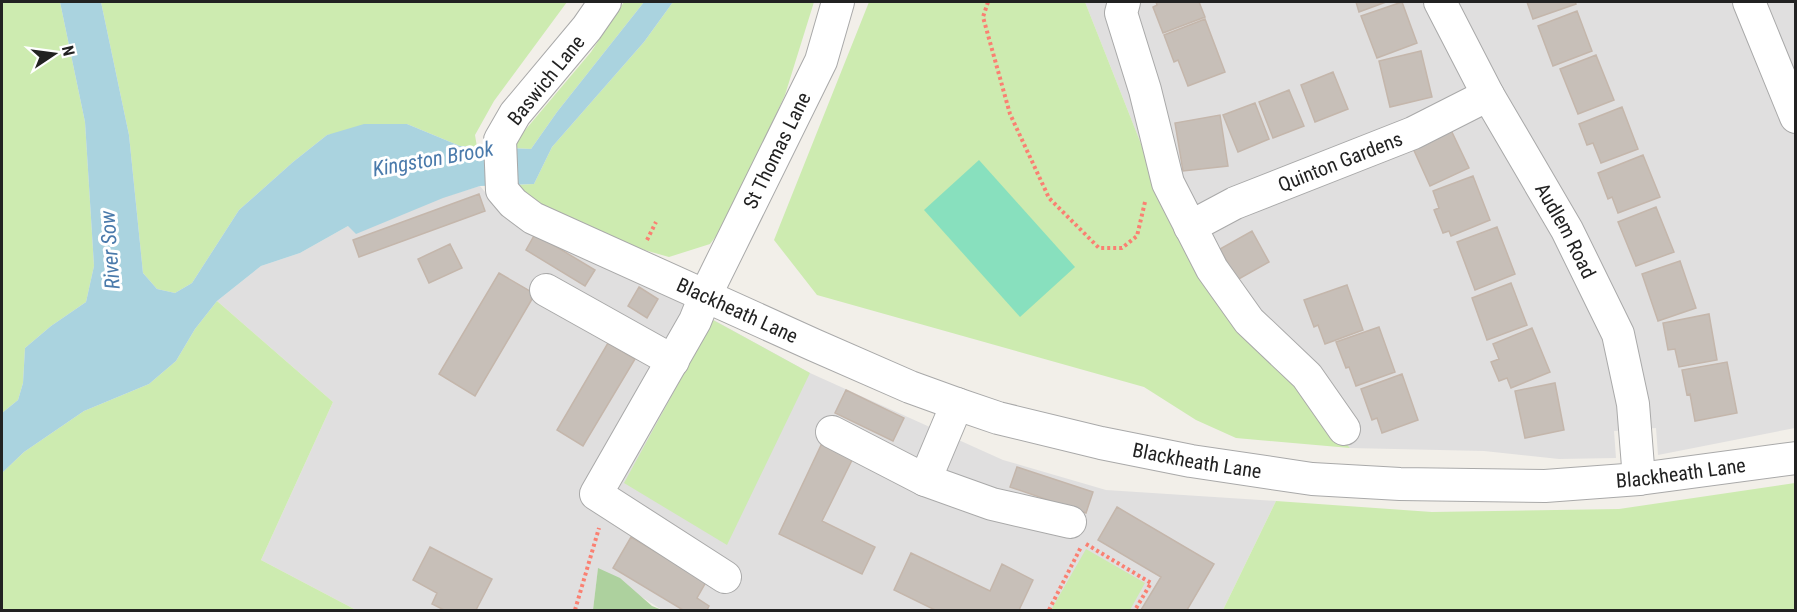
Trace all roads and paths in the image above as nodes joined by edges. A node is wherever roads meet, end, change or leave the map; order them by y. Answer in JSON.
{"nodes":[{"id":1,"x":605,"y":2,"type":"edge"},
{"id":2,"x":838,"y":2,"type":"edge"},
{"id":3,"x":988,"y":2,"type":"edge"},
{"id":4,"x":1124,"y":2,"type":"edge"},
{"id":5,"x":1440,"y":2,"type":"edge"},
{"id":6,"x":1749,"y":2,"type":"edge"},
{"id":7,"x":1488,"y":95,"type":"junction"},
{"id":8,"x":1796,"y":117,"type":"edge"},
{"id":9,"x":1168,"y":183,"type":"junction"},
{"id":10,"x":1190,"y":227,"type":"junction"},
{"id":11,"x":633,"y":264,"type":"joint"},
{"id":12,"x":546,"y":290,"type":"dead end"},
{"id":13,"x":705,"y":296,"type":"junction"},
{"id":14,"x":673,"y":361,"type":"junction"},
{"id":15,"x":957,"y":405,"type":"junction"},
{"id":16,"x":1344,"y":429,"type":"dead end"},
{"id":17,"x":832,"y":432,"type":"dead end"},
{"id":18,"x":1796,"y":458,"type":"edge"},
{"id":19,"x":1639,"y":478,"type":"junction"},
{"id":20,"x":925,"y":480,"type":"junction"},
{"id":21,"x":596,"y":494,"type":"junction"},
{"id":22,"x":1077,"y":532,"type":"junction"},
{"id":23,"x":725,"y":577,"type":"dead end"},
{"id":24,"x":575,"y":610,"type":"edge"},
{"id":25,"x":1049,"y":610,"type":"edge"},
{"id":26,"x":1135,"y":610,"type":"edge"}],
"edges":[{"from":1,"to":11,"type":"street","name":"Baswich Lane"},
{"from":2,"to":13,"type":"street","name":"St Thomas Lane"},
{"from":3,"to":9,"type":"path"},
{"from":4,"to":9,"type":"street"},
{"from":5,"to":7,"type":"street","name":"Audlem Road"},
{"from":6,"to":8,"type":"street"},
{"from":7,"to":10,"type":"street","name":"Quinton Gardens"},
{"from":7,"to":19,"type":"street","name":"Audlem Road"},
{"from":9,"to":10,"type":"street"},
{"from":10,"to":16,"type":"street"},
{"from":11,"to":13,"type":"street","name":"Blackheath Lane"},
{"from":12,"to":14,"type":"street"},
{"from":13,"to":14,"type":"street","name":"St Thomas Lane"},
{"from":13,"to":15,"type":"street","name":"Blackheath Lane"},
{"from":14,"to":21,"type":"street","name":"St Thomas Lane"},
{"from":15,"to":19,"type":"street","name":"Blackheath Lane"},
{"from":15,"to":20,"type":"street"},
{"from":17,"to":20,"type":"street"},
{"from":18,"to":19,"type":"street","name":"Blackheath Lane"},
{"from":20,"to":22,"type":"street"},
{"from":21,"to":23,"type":"street"},
{"from":21,"to":24,"type":"path"},
{"from":22,"to":25,"type":"path"},
{"from":22,"to":26,"type":"path"}]}
